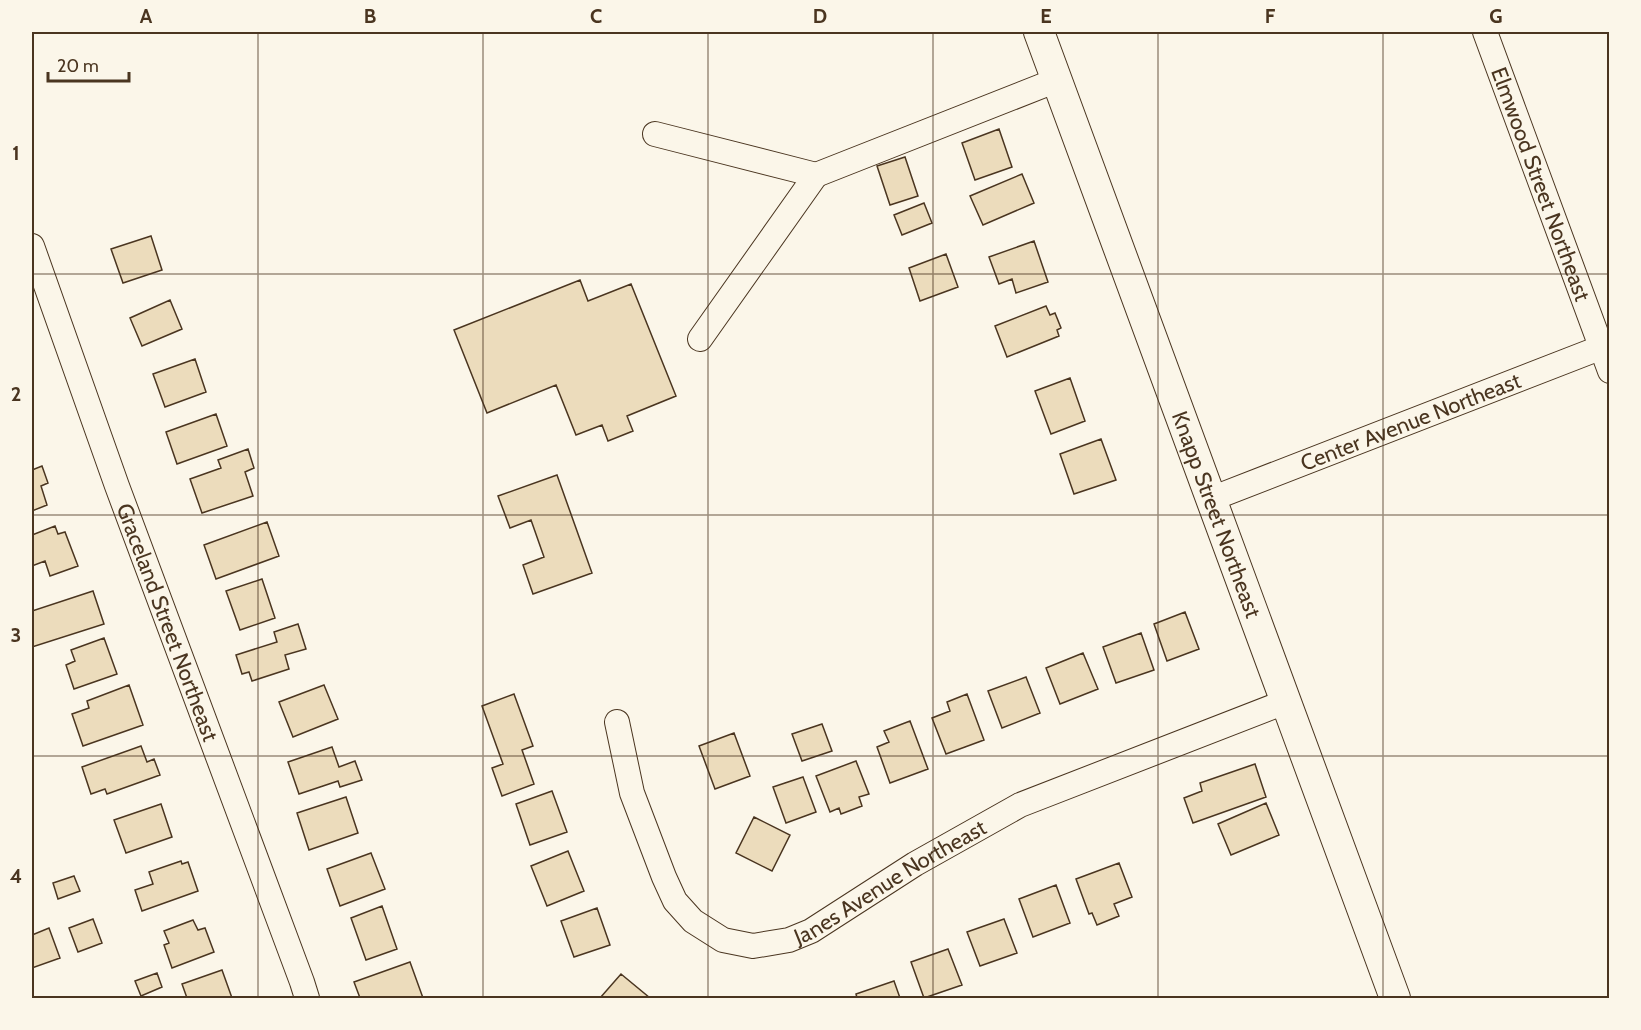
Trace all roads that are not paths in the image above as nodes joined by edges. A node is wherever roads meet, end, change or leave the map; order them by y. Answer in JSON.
{"nodes":[{"id":1,"x":1039,"y":32,"type":"edge"},
{"id":2,"x":1485,"y":32,"type":"edge"},
{"id":3,"x":1057,"y":80,"type":"junction"},
{"id":4,"x":655,"y":134,"type":"dead end"},
{"id":5,"x":816,"y":175,"type":"junction"},
{"id":6,"x":32,"y":246,"type":"edge"},
{"id":7,"x":700,"y":339,"type":"dead end"},
{"id":8,"x":1605,"y":345,"type":"edge"},
{"id":9,"x":1610,"y":371,"type":"edge"},
{"id":10,"x":1211,"y":499,"type":"junction"},
{"id":11,"x":1285,"y":702,"type":"junction"},
{"id":12,"x":617,"y":722,"type":"dead end"},
{"id":13,"x":307,"y":999,"type":"edge"},
{"id":14,"x":1395,"y":999,"type":"edge"}],
"edges":[{"from":1,"to":3,"type":"street","name":"Knapp Street Northeast"},
{"from":2,"to":8,"type":"street","name":"Elmwood Street Northeast"},
{"from":3,"to":5,"type":"street"},
{"from":3,"to":10,"type":"street","name":"Knapp Street Northeast"},
{"from":4,"to":5,"type":"street"},
{"from":5,"to":7,"type":"street"},
{"from":6,"to":13,"type":"street","name":"Graceland Street Northeast"},
{"from":8,"to":9,"type":"street","name":"Elmwood Street Northeast"},
{"from":8,"to":10,"type":"street","name":"Center Avenue Northeast"},
{"from":10,"to":11,"type":"street","name":"Knapp Street Northeast"},
{"from":11,"to":12,"type":"street","name":"Janes Avenue Northeast"},
{"from":11,"to":14,"type":"street","name":"Knapp Street Northeast"}]}
